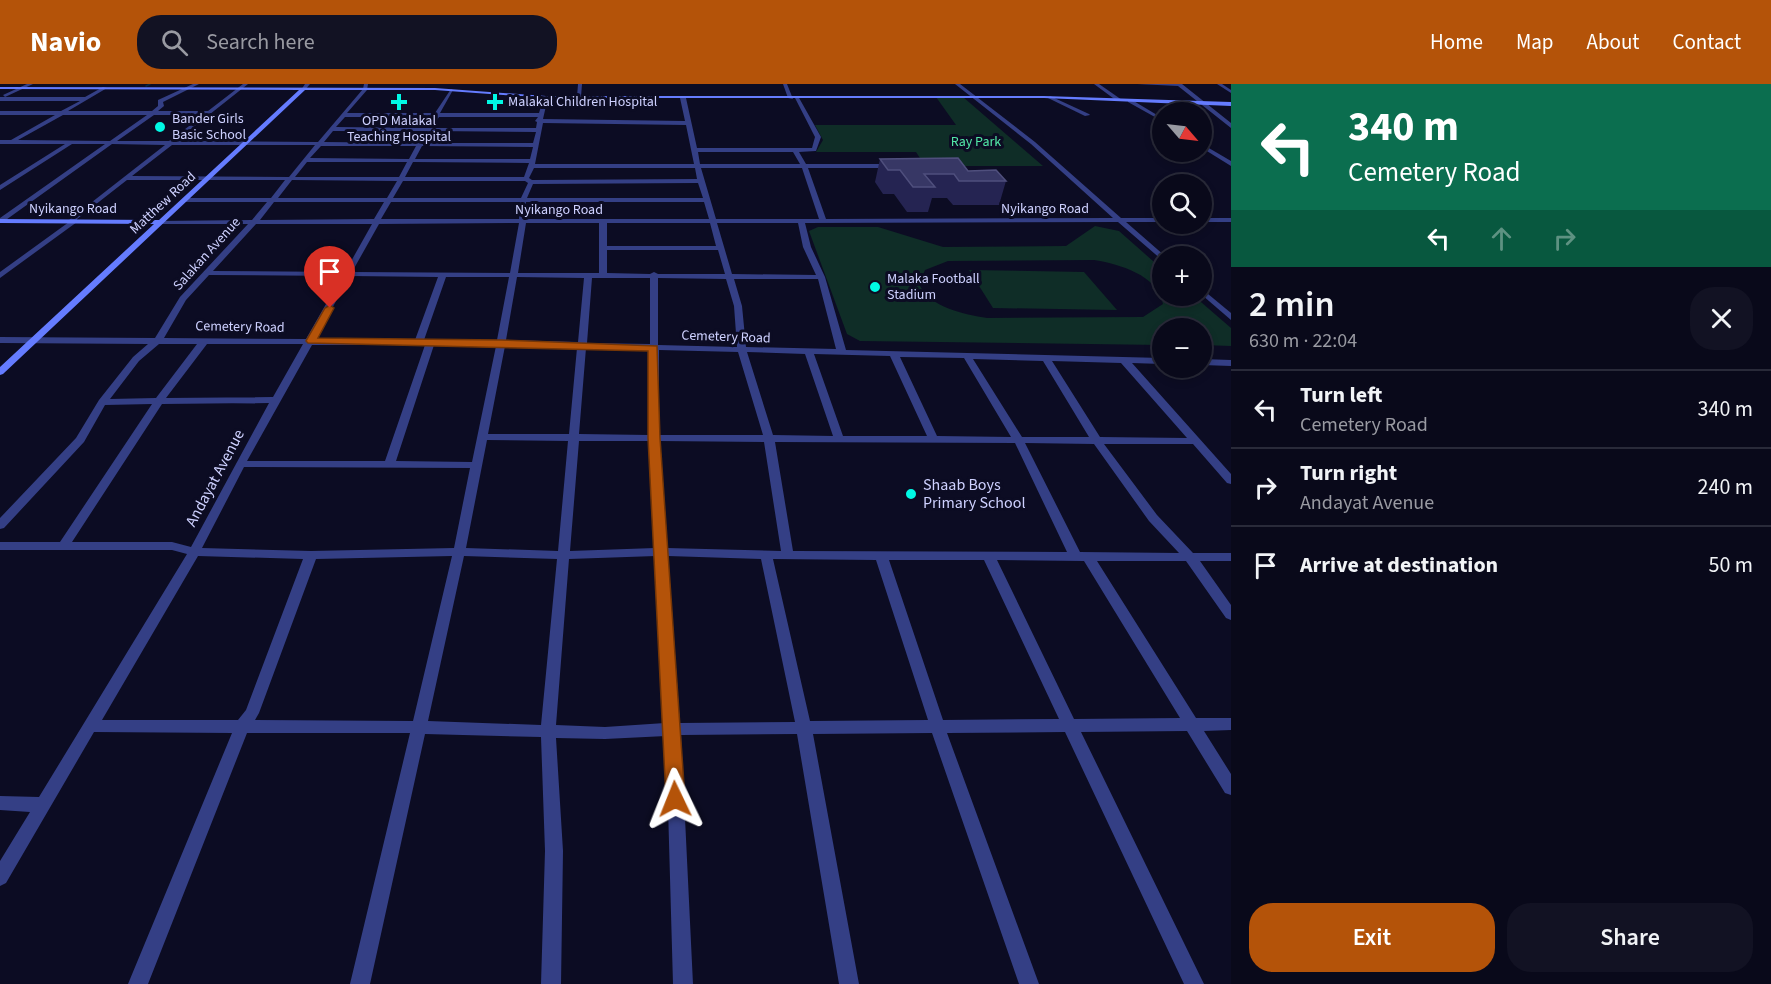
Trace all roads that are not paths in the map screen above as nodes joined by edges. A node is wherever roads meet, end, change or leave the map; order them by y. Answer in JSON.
{"nodes":[{"id":1,"x":31,"y":84,"type":"edge"},
{"id":2,"x":196,"y":84,"type":"edge"},
{"id":3,"x":580,"y":84,"type":"edge"},
{"id":4,"x":785,"y":84,"type":"edge"},
{"id":5,"x":957,"y":84,"type":"edge"},
{"id":6,"x":1096,"y":84,"type":"edge"},
{"id":7,"x":1139,"y":84,"type":"edge"},
{"id":8,"x":1219,"y":84,"type":"edge"},
{"id":9,"x":1179,"y":85,"type":"edge"},
{"id":10,"x":244,"y":86,"type":"edge"},
{"id":11,"x":306,"y":86,"type":"edge"},
{"id":12,"x":365,"y":86,"type":"edge"},
{"id":13,"x":0,"y":88,"type":"edge"},
{"id":14,"x":24,"y":88,"type":"junction"},
{"id":15,"x":105,"y":88,"type":"junction"},
{"id":16,"x":190,"y":88,"type":"junction"},
{"id":17,"x":451,"y":90,"type":"junction"},
{"id":18,"x":1231,"y":92,"type":"edge"},
{"id":19,"x":546,"y":97,"type":"junction"},
{"id":20,"x":579,"y":97,"type":"junction"},
{"id":21,"x":975,"y":97,"type":"junction"},
{"id":22,"x":1050,"y":97,"type":"junction"},
{"id":23,"x":682,"y":98,"type":"junction"},
{"id":24,"x":795,"y":98,"type":"junction"},
{"id":25,"x":0,"y":99,"type":"edge"},
{"id":26,"x":87,"y":99,"type":"junction"},
{"id":27,"x":1119,"y":100,"type":"junction"},
{"id":28,"x":1130,"y":100,"type":"junction"},
{"id":29,"x":1179,"y":102,"type":"edge"},
{"id":30,"x":1203,"y":102,"type":"edge"},
{"id":31,"x":1212,"y":103,"type":"edge"},
{"id":32,"x":1231,"y":104,"type":"edge"},
{"id":33,"x":1212,"y":110,"type":"edge"},
{"id":34,"x":152,"y":112,"type":"junction"},
{"id":35,"x":0,"y":113,"type":"edge"},
{"id":36,"x":63,"y":113,"type":"junction"},
{"id":37,"x":210,"y":113,"type":"junction"},
{"id":38,"x":1152,"y":114,"type":"edge"},
{"id":39,"x":345,"y":115,"type":"junction"},
{"id":40,"x":437,"y":115,"type":"junction"},
{"id":41,"x":1087,"y":115,"type":"dead end"},
{"id":42,"x":1222,"y":118,"type":"junction"},
{"id":43,"x":1231,"y":118,"type":"edge"},
{"id":44,"x":538,"y":122,"type":"junction"},
{"id":45,"x":687,"y":123,"type":"junction"},
{"id":46,"x":1231,"y":126,"type":"edge"},
{"id":47,"x":332,"y":129,"type":"junction"},
{"id":48,"x":429,"y":130,"type":"junction"},
{"id":49,"x":0,"y":142,"type":"edge"},
{"id":50,"x":12,"y":142,"type":"junction"},
{"id":51,"x":110,"y":142,"type":"junction"},
{"id":52,"x":172,"y":142,"type":"junction"},
{"id":53,"x":70,"y":143,"type":"junction"},
{"id":54,"x":244,"y":144,"type":"junction"},
{"id":55,"x":318,"y":144,"type":"junction"},
{"id":56,"x":420,"y":144,"type":"junction"},
{"id":57,"x":534,"y":145,"type":"junction"},
{"id":58,"x":694,"y":150,"type":"junction"},
{"id":59,"x":795,"y":150,"type":"junction"},
{"id":60,"x":1212,"y":152,"type":"edge"},
{"id":61,"x":305,"y":160,"type":"junction"},
{"id":62,"x":409,"y":162,"type":"junction"},
{"id":63,"x":532,"y":164,"type":"junction"},
{"id":64,"x":1231,"y":164,"type":"edge"},
{"id":65,"x":697,"y":165,"type":"junction"},
{"id":66,"x":804,"y":166,"type":"junction"},
{"id":67,"x":908,"y":166,"type":"edge"},
{"id":68,"x":211,"y":176,"type":"junction"},
{"id":69,"x":125,"y":178,"type":"junction"},
{"id":70,"x":291,"y":178,"type":"junction"},
{"id":71,"x":399,"y":178,"type":"junction"},
{"id":72,"x":529,"y":180,"type":"junction"},
{"id":73,"x":701,"y":181,"type":"junction"},
{"id":74,"x":0,"y":188,"type":"edge"},
{"id":75,"x":274,"y":199,"type":"junction"},
{"id":76,"x":388,"y":199,"type":"junction"},
{"id":77,"x":185,"y":200,"type":"junction"},
{"id":78,"x":523,"y":200,"type":"junction"},
{"id":79,"x":707,"y":200,"type":"junction"},
{"id":80,"x":1119,"y":220,"type":"junction"},
{"id":81,"x":1152,"y":220,"type":"edge"},
{"id":82,"x":1212,"y":220,"type":"edge"},
{"id":83,"x":1231,"y":220,"type":"edge"},
{"id":84,"x":0,"y":221,"type":"edge"},
{"id":85,"x":73,"y":221,"type":"junction"},
{"id":86,"x":801,"y":221,"type":"junction"},
{"id":87,"x":824,"y":221,"type":"junction"},
{"id":88,"x":160,"y":222,"type":"junction"},
{"id":89,"x":254,"y":222,"type":"junction"},
{"id":90,"x":376,"y":222,"type":"junction"},
{"id":91,"x":522,"y":222,"type":"junction"},
{"id":92,"x":603,"y":222,"type":"junction"},
{"id":93,"x":714,"y":222,"type":"junction"},
{"id":94,"x":604,"y":248,"type":"junction"},
{"id":95,"x":721,"y":248,"type":"junction"},
{"id":96,"x":1152,"y":249,"type":"edge"},
{"id":97,"x":209,"y":273,"type":"junction"},
{"id":98,"x":654,"y":274,"type":"junction"},
{"id":99,"x":348,"y":275,"type":"junction"},
{"id":100,"x":443,"y":275,"type":"junction"},
{"id":101,"x":513,"y":275,"type":"junction"},
{"id":102,"x":588,"y":275,"type":"junction"},
{"id":103,"x":729,"y":275,"type":"junction"},
{"id":104,"x":0,"y":276,"type":"edge"},
{"id":105,"x":603,"y":276,"type":"junction"},
{"id":106,"x":821,"y":277,"type":"junction"},
{"id":107,"x":1212,"y":300,"type":"edge"},
{"id":108,"x":1231,"y":317,"type":"edge"},
{"id":109,"x":159,"y":339,"type":"junction"},
{"id":110,"x":0,"y":340,"type":"edge"},
{"id":111,"x":34,"y":340,"type":"junction"},
{"id":112,"x":205,"y":340,"type":"junction"},
{"id":113,"x":311,"y":341,"type":"junction"},
{"id":114,"x":418,"y":342,"type":"junction"},
{"id":115,"x":431,"y":342,"type":"junction"},
{"id":116,"x":501,"y":343,"type":"junction"},
{"id":117,"x":582,"y":346,"type":"junction"},
{"id":118,"x":654,"y":348,"type":"junction"},
{"id":119,"x":742,"y":351,"type":"junction"},
{"id":120,"x":809,"y":352,"type":"junction"},
{"id":121,"x":842,"y":353,"type":"junction"},
{"id":122,"x":894,"y":354,"type":"junction"},
{"id":123,"x":967,"y":356,"type":"junction"},
{"id":124,"x":1046,"y":358,"type":"junction"},
{"id":125,"x":1123,"y":359,"type":"junction"},
{"id":126,"x":1152,"y":360,"type":"edge"},
{"id":127,"x":1212,"y":362,"type":"edge"},
{"id":128,"x":1231,"y":363,"type":"edge"},
{"id":129,"x":0,"y":372,"type":"edge"},
{"id":130,"x":277,"y":400,"type":"junction"},
{"id":131,"x":159,"y":401,"type":"junction"},
{"id":132,"x":102,"y":402,"type":"junction"},
{"id":133,"x":482,"y":437,"type":"junction"},
{"id":134,"x":572,"y":438,"type":"junction"},
{"id":135,"x":654,"y":438,"type":"junction"},
{"id":136,"x":769,"y":439,"type":"junction"},
{"id":137,"x":839,"y":439,"type":"junction"},
{"id":138,"x":1018,"y":439,"type":"junction"},
{"id":139,"x":934,"y":441,"type":"junction"},
{"id":140,"x":1097,"y":441,"type":"junction"},
{"id":141,"x":1196,"y":441,"type":"junction"},
{"id":142,"x":240,"y":464,"type":"junction"},
{"id":143,"x":390,"y":464,"type":"junction"},
{"id":144,"x":476,"y":465,"type":"junction"},
{"id":145,"x":1231,"y":481,"type":"edge"},
{"id":146,"x":0,"y":525,"type":"edge"},
{"id":147,"x":64,"y":545,"type":"junction"},
{"id":148,"x":0,"y":546,"type":"edge"},
{"id":149,"x":194,"y":552,"type":"junction"},
{"id":150,"x":459,"y":552,"type":"junction"},
{"id":151,"x":661,"y":552,"type":"junction"},
{"id":152,"x":311,"y":555,"type":"junction"},
{"id":153,"x":563,"y":555,"type":"junction"},
{"id":154,"x":766,"y":555,"type":"junction"},
{"id":155,"x":788,"y":555,"type":"junction"},
{"id":156,"x":881,"y":555,"type":"junction"},
{"id":157,"x":989,"y":556,"type":"junction"},
{"id":158,"x":1082,"y":557,"type":"junction"},
{"id":159,"x":1190,"y":557,"type":"junction"},
{"id":160,"x":1231,"y":557,"type":"edge"},
{"id":161,"x":1231,"y":615,"type":"edge"},
{"id":162,"x":1067,"y":724,"type":"junction"},
{"id":163,"x":1192,"y":724,"type":"junction"},
{"id":164,"x":1231,"y":724,"type":"edge"},
{"id":165,"x":89,"y":726,"type":"junction"},
{"id":166,"x":242,"y":726,"type":"junction"},
{"id":167,"x":418,"y":727,"type":"junction"},
{"id":168,"x":938,"y":728,"type":"junction"},
{"id":169,"x":673,"y":729,"type":"junction"},
{"id":170,"x":804,"y":729,"type":"junction"},
{"id":171,"x":548,"y":732,"type":"junction"},
{"id":172,"x":1231,"y":788,"type":"edge"},
{"id":173,"x":0,"y":803,"type":"edge"},
{"id":174,"x":41,"y":806,"type":"junction"},
{"id":175,"x":0,"y":877,"type":"edge"},
{"id":176,"x":138,"y":984,"type":"edge"},
{"id":177,"x":360,"y":984,"type":"edge"},
{"id":178,"x":551,"y":984,"type":"edge"},
{"id":179,"x":682,"y":984,"type":"edge"},
{"id":180,"x":849,"y":984,"type":"edge"},
{"id":181,"x":1029,"y":984,"type":"edge"},
{"id":182,"x":1194,"y":984,"type":"edge"}],
"edges":[{"from":1,"to":14,"type":"street"},
{"from":2,"to":16,"type":"street"},
{"from":3,"to":20,"type":"street"},
{"from":4,"to":24,"type":"street"},
{"from":5,"to":21,"type":"street"},
{"from":6,"to":27,"type":"street"},
{"from":7,"to":9,"type":"street"},
{"from":8,"to":18,"type":"street"},
{"from":9,"to":30,"type":"street"},
{"from":10,"to":11,"type":"street"},
{"from":10,"to":16,"type":"street"},
{"from":10,"to":37,"type":"street"},
{"from":11,"to":12,"type":"street"},
{"from":11,"to":54,"type":"street","name":"Matthew Road"},
{"from":12,"to":17,"type":"street"},
{"from":12,"to":39,"type":"street","name":"Salakan Avenue"},
{"from":13,"to":14,"type":"street"},
{"from":14,"to":15,"type":"street"},
{"from":14,"to":25,"type":"street"},
{"from":15,"to":16,"type":"street"},
{"from":15,"to":26,"type":"street"},
{"from":16,"to":34,"type":"street"},
{"from":17,"to":19,"type":"street"},
{"from":17,"to":40,"type":"street","name":"Andayat Avenue"},
{"from":19,"to":20,"type":"street"},
{"from":19,"to":44,"type":"street"},
{"from":20,"to":23,"type":"street"},
{"from":21,"to":22,"type":"street"},
{"from":21,"to":24,"type":"street"},
{"from":21,"to":80,"type":"street"},
{"from":22,"to":27,"type":"street"},
{"from":22,"to":41,"type":"street"},
{"from":23,"to":24,"type":"street"},
{"from":23,"to":45,"type":"street"},
{"from":24,"to":59,"type":"street"},
{"from":25,"to":26,"type":"street"},
{"from":26,"to":36,"type":"street"},
{"from":27,"to":28,"type":"street"},
{"from":28,"to":29,"type":"street"},
{"from":28,"to":38,"type":"street"},
{"from":31,"to":32,"type":"street"},
{"from":33,"to":42,"type":"street"},
{"from":34,"to":36,"type":"street"},
{"from":34,"to":37,"type":"street"},
{"from":34,"to":51,"type":"street"},
{"from":35,"to":36,"type":"street"},
{"from":36,"to":50,"type":"street"},
{"from":37,"to":52,"type":"street"},
{"from":39,"to":40,"type":"street"},
{"from":39,"to":47,"type":"street","name":"Salakan Avenue"},
{"from":40,"to":44,"type":"street"},
{"from":40,"to":48,"type":"street","name":"Andayat Avenue"},
{"from":42,"to":43,"type":"street"},
{"from":42,"to":46,"type":"street"},
{"from":44,"to":45,"type":"street"},
{"from":44,"to":48,"type":"street"},
{"from":44,"to":57,"type":"street"},
{"from":45,"to":58,"type":"street"},
{"from":47,"to":48,"type":"street"},
{"from":47,"to":55,"type":"street","name":"Salakan Avenue"},
{"from":48,"to":56,"type":"street","name":"Andayat Avenue"},
{"from":49,"to":50,"type":"street"},
{"from":50,"to":53,"type":"street"},
{"from":51,"to":52,"type":"street"},
{"from":51,"to":53,"type":"street"},
{"from":51,"to":84,"type":"street"},
{"from":52,"to":54,"type":"street"},
{"from":52,"to":69,"type":"street"},
{"from":53,"to":74,"type":"street"},
{"from":54,"to":55,"type":"street"},
{"from":54,"to":68,"type":"street","name":"Matthew Road"},
{"from":55,"to":56,"type":"street"},
{"from":55,"to":61,"type":"street","name":"Salakan Avenue"},
{"from":56,"to":57,"type":"street"},
{"from":56,"to":62,"type":"street","name":"Andayat Avenue"},
{"from":57,"to":63,"type":"street"},
{"from":58,"to":59,"type":"street"},
{"from":58,"to":65,"type":"street"},
{"from":59,"to":66,"type":"street"},
{"from":60,"to":64,"type":"street"},
{"from":61,"to":62,"type":"street"},
{"from":61,"to":70,"type":"street","name":"Salakan Avenue"},
{"from":62,"to":63,"type":"street"},
{"from":62,"to":71,"type":"street","name":"Andayat Avenue"},
{"from":63,"to":65,"type":"street"},
{"from":63,"to":72,"type":"street"},
{"from":65,"to":66,"type":"street"},
{"from":65,"to":73,"type":"street"},
{"from":66,"to":67,"type":"street"},
{"from":66,"to":87,"type":"street"},
{"from":68,"to":69,"type":"street"},
{"from":68,"to":70,"type":"street"},
{"from":68,"to":77,"type":"street","name":"Matthew Road"},
{"from":69,"to":85,"type":"street"},
{"from":70,"to":71,"type":"street"},
{"from":70,"to":75,"type":"street","name":"Salakan Avenue"},
{"from":71,"to":72,"type":"street"},
{"from":71,"to":76,"type":"street","name":"Andayat Avenue"},
{"from":72,"to":73,"type":"street"},
{"from":72,"to":78,"type":"street"},
{"from":73,"to":79,"type":"street"},
{"from":75,"to":76,"type":"street"},
{"from":75,"to":77,"type":"street"},
{"from":75,"to":89,"type":"street","name":"Salakan Avenue"},
{"from":76,"to":78,"type":"street"},
{"from":76,"to":90,"type":"street","name":"Andayat Avenue"},
{"from":77,"to":88,"type":"street","name":"Matthew Road"},
{"from":78,"to":79,"type":"street"},
{"from":78,"to":91,"type":"street"},
{"from":79,"to":93,"type":"street"},
{"from":80,"to":81,"type":"street","name":"Nyikango Road"},
{"from":80,"to":87,"type":"street","name":"Nyikango Road"},
{"from":80,"to":96,"type":"street"},
{"from":82,"to":83,"type":"street"},
{"from":84,"to":85,"type":"street","name":"Nyikango Road"},
{"from":85,"to":88,"type":"street","name":"Nyikango Road"},
{"from":85,"to":104,"type":"street"},
{"from":86,"to":87,"type":"street","name":"Nyikango Road"},
{"from":86,"to":93,"type":"street","name":"Nyikango Road"},
{"from":86,"to":106,"type":"street"},
{"from":88,"to":89,"type":"street","name":"Nyikango Road"},
{"from":88,"to":111,"type":"street","name":"Matthew Road"},
{"from":89,"to":90,"type":"street","name":"Nyikango Road"},
{"from":89,"to":97,"type":"street","name":"Salakan Avenue"},
{"from":90,"to":91,"type":"street","name":"Nyikango Road"},
{"from":90,"to":99,"type":"street","name":"Andayat Avenue"},
{"from":91,"to":92,"type":"street","name":"Nyikango Road"},
{"from":91,"to":101,"type":"street"},
{"from":92,"to":93,"type":"street","name":"Nyikango Road"},
{"from":92,"to":94,"type":"street"},
{"from":93,"to":95,"type":"street"},
{"from":94,"to":95,"type":"street"},
{"from":94,"to":105,"type":"street"},
{"from":95,"to":103,"type":"street"},
{"from":97,"to":99,"type":"street"},
{"from":97,"to":109,"type":"street","name":"Salakan Avenue"},
{"from":98,"to":103,"type":"street"},
{"from":98,"to":105,"type":"street"},
{"from":98,"to":118,"type":"street"},
{"from":99,"to":100,"type":"street"},
{"from":99,"to":113,"type":"street","name":"Andayat Avenue"},
{"from":100,"to":101,"type":"street"},
{"from":100,"to":114,"type":"street"},
{"from":101,"to":102,"type":"street"},
{"from":101,"to":116,"type":"street"},
{"from":102,"to":105,"type":"street"},
{"from":102,"to":117,"type":"street"},
{"from":103,"to":106,"type":"street"},
{"from":103,"to":119,"type":"street"},
{"from":106,"to":121,"type":"street"},
{"from":107,"to":108,"type":"street"},
{"from":109,"to":111,"type":"street","name":"Cemetery Road"},
{"from":109,"to":112,"type":"street","name":"Cemetery Road"},
{"from":109,"to":132,"type":"street","name":"Salakan Avenue"},
{"from":110,"to":111,"type":"street","name":"Cemetery Road"},
{"from":111,"to":129,"type":"street","name":"Matthew Road"},
{"from":112,"to":113,"type":"street","name":"Cemetery Road"},
{"from":112,"to":131,"type":"street"},
{"from":113,"to":114,"type":"street","name":"Cemetery Road"},
{"from":113,"to":130,"type":"street","name":"Andayat Avenue"},
{"from":114,"to":115,"type":"street","name":"Cemetery Road"},
{"from":115,"to":116,"type":"street","name":"Cemetery Road"},
{"from":115,"to":143,"type":"street"},
{"from":116,"to":117,"type":"street","name":"Cemetery Road"},
{"from":116,"to":133,"type":"street"},
{"from":117,"to":118,"type":"street","name":"Cemetery Road"},
{"from":117,"to":134,"type":"street"},
{"from":118,"to":119,"type":"street","name":"Cemetery Road"},
{"from":118,"to":135,"type":"street"},
{"from":119,"to":120,"type":"street","name":"Cemetery Road"},
{"from":119,"to":136,"type":"street"},
{"from":120,"to":121,"type":"street","name":"Cemetery Road"},
{"from":120,"to":137,"type":"street"},
{"from":121,"to":122,"type":"street","name":"Cemetery Road"},
{"from":122,"to":123,"type":"street","name":"Cemetery Road"},
{"from":122,"to":139,"type":"street"},
{"from":123,"to":124,"type":"street","name":"Cemetery Road"},
{"from":123,"to":138,"type":"street"},
{"from":124,"to":125,"type":"street","name":"Cemetery Road"},
{"from":124,"to":140,"type":"street"},
{"from":125,"to":126,"type":"street","name":"Cemetery Road"},
{"from":125,"to":141,"type":"street"},
{"from":127,"to":128,"type":"street"},
{"from":130,"to":131,"type":"street"},
{"from":130,"to":142,"type":"street","name":"Andayat Avenue"},
{"from":131,"to":132,"type":"street"},
{"from":131,"to":147,"type":"street"},
{"from":132,"to":146,"type":"street","name":"Salakan Avenue"},
{"from":133,"to":134,"type":"street"},
{"from":133,"to":144,"type":"street"},
{"from":134,"to":135,"type":"street"},
{"from":134,"to":153,"type":"street"},
{"from":135,"to":136,"type":"street"},
{"from":135,"to":151,"type":"street"},
{"from":136,"to":137,"type":"street"},
{"from":136,"to":155,"type":"street"},
{"from":137,"to":139,"type":"street"},
{"from":138,"to":139,"type":"street"},
{"from":138,"to":140,"type":"street"},
{"from":138,"to":158,"type":"street"},
{"from":140,"to":141,"type":"street"},
{"from":140,"to":159,"type":"street"},
{"from":141,"to":145,"type":"street"},
{"from":142,"to":143,"type":"street"},
{"from":142,"to":149,"type":"street","name":"Andayat Avenue"},
{"from":143,"to":144,"type":"street"},
{"from":144,"to":150,"type":"street"},
{"from":147,"to":148,"type":"street"},
{"from":147,"to":149,"type":"street"},
{"from":149,"to":152,"type":"street"},
{"from":149,"to":165,"type":"street","name":"Andayat Avenue"},
{"from":150,"to":152,"type":"street"},
{"from":150,"to":153,"type":"street"},
{"from":150,"to":167,"type":"street"},
{"from":151,"to":153,"type":"street"},
{"from":151,"to":154,"type":"street"},
{"from":151,"to":169,"type":"street"},
{"from":152,"to":166,"type":"street"},
{"from":153,"to":171,"type":"street"},
{"from":154,"to":155,"type":"street"},
{"from":154,"to":170,"type":"street"},
{"from":155,"to":156,"type":"street"},
{"from":156,"to":157,"type":"street"},
{"from":156,"to":168,"type":"street"},
{"from":157,"to":158,"type":"street"},
{"from":157,"to":162,"type":"street"},
{"from":158,"to":159,"type":"street"},
{"from":158,"to":163,"type":"street"},
{"from":159,"to":160,"type":"street"},
{"from":159,"to":161,"type":"street"},
{"from":162,"to":163,"type":"street"},
{"from":162,"to":168,"type":"street"},
{"from":162,"to":182,"type":"street"},
{"from":163,"to":164,"type":"street"},
{"from":163,"to":172,"type":"street"},
{"from":165,"to":166,"type":"street"},
{"from":165,"to":174,"type":"street","name":"Andayat Avenue"},
{"from":166,"to":167,"type":"street"},
{"from":166,"to":176,"type":"street"},
{"from":167,"to":171,"type":"street"},
{"from":167,"to":177,"type":"street"},
{"from":168,"to":170,"type":"street"},
{"from":168,"to":181,"type":"street"},
{"from":169,"to":170,"type":"street"},
{"from":169,"to":171,"type":"street"},
{"from":169,"to":179,"type":"street"},
{"from":170,"to":180,"type":"street"},
{"from":171,"to":178,"type":"street"},
{"from":173,"to":174,"type":"street"},
{"from":174,"to":175,"type":"street","name":"Andayat Avenue"}]}
